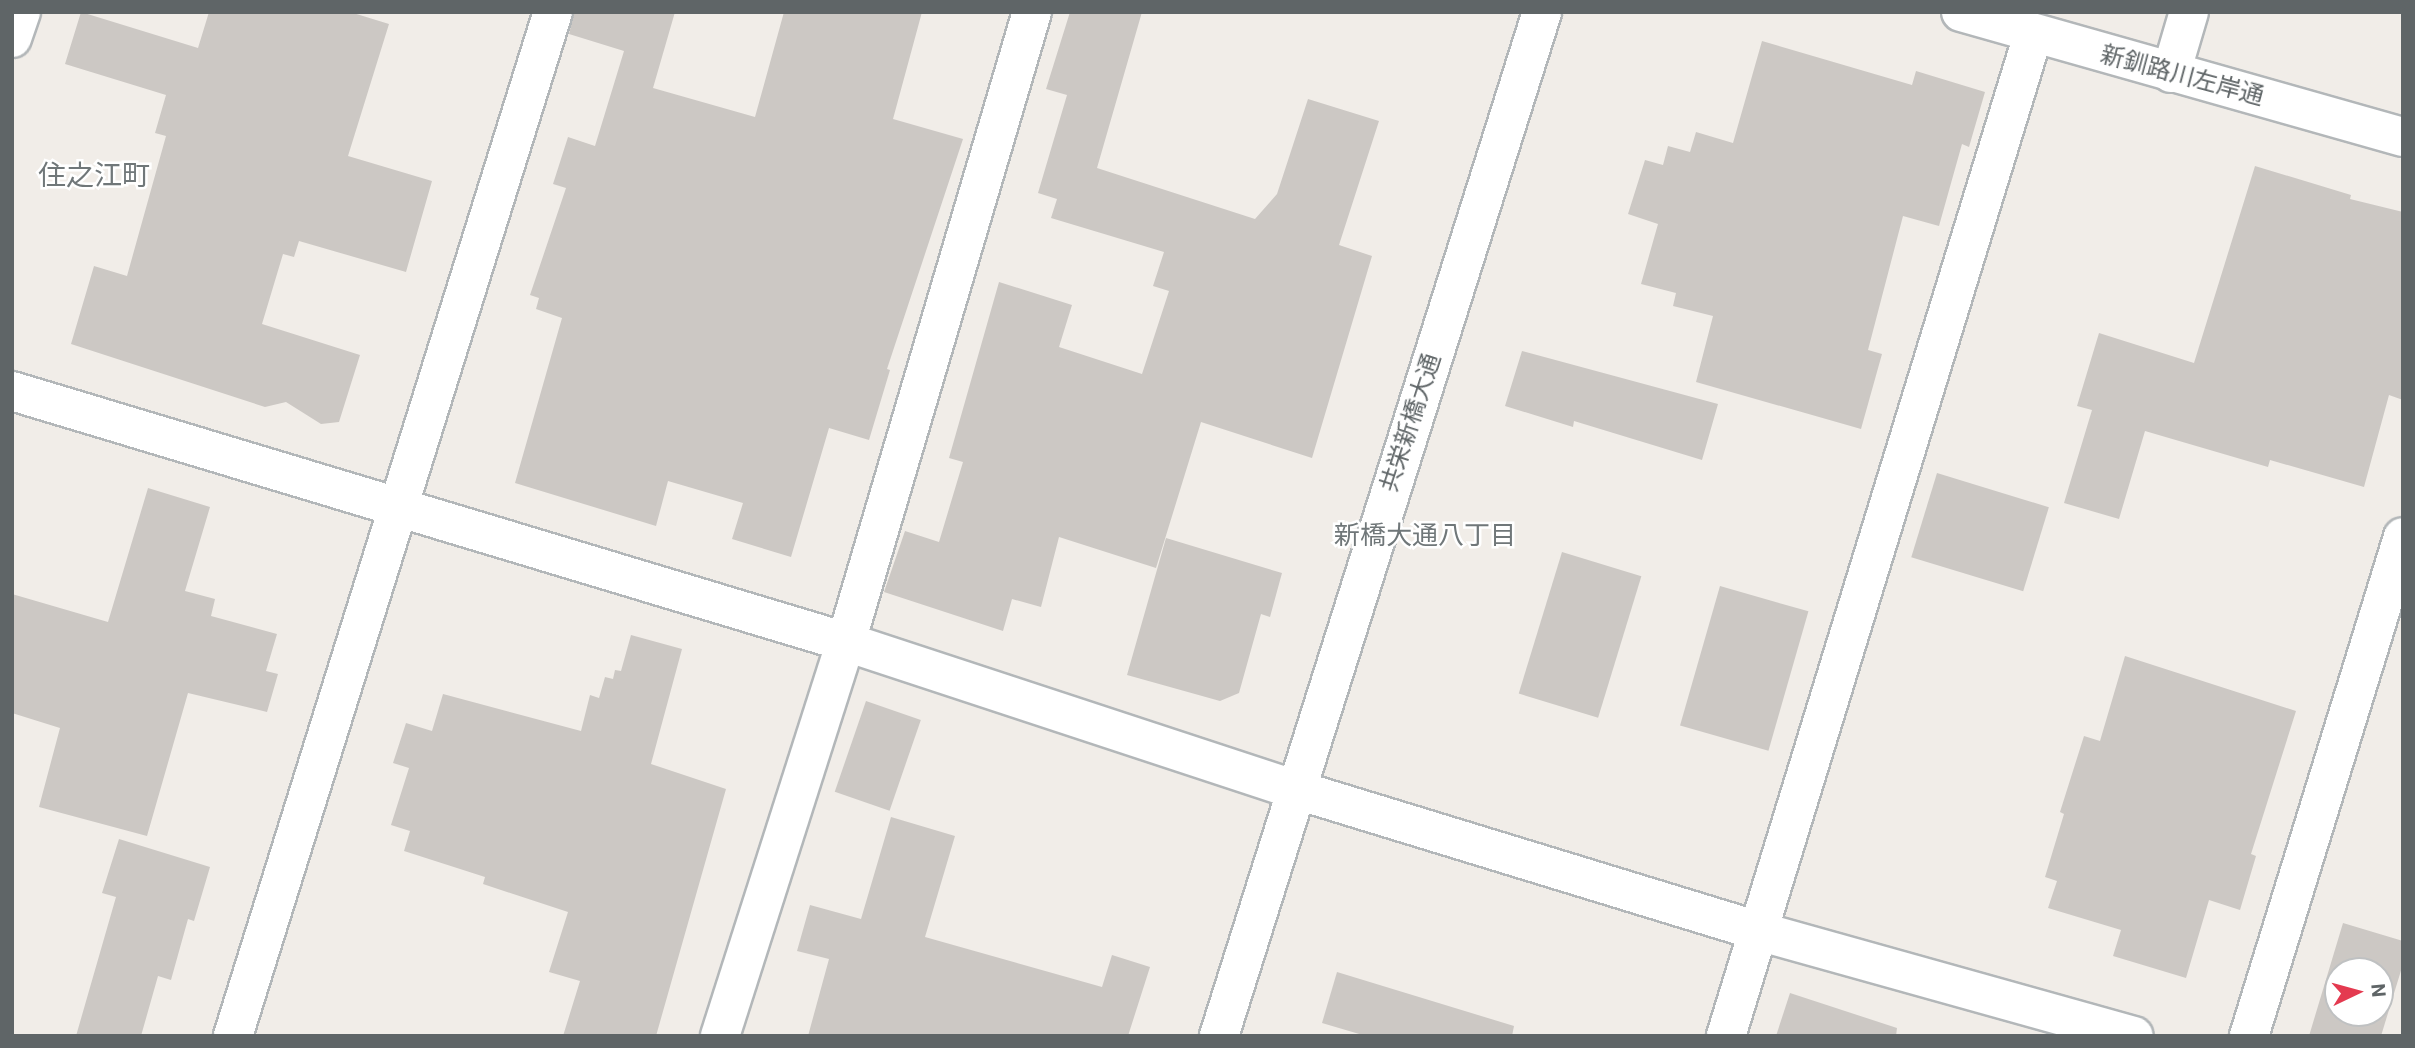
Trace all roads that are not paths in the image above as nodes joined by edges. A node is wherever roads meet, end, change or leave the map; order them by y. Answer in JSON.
{"nodes":[{"id":1,"x":21,"y":12,"type":"edge"},
{"id":2,"x":553,"y":12,"type":"edge"},
{"id":3,"x":1032,"y":12,"type":"edge"},
{"id":4,"x":1542,"y":12,"type":"edge"},
{"id":5,"x":1961,"y":12,"type":"edge"},
{"id":6,"x":2189,"y":12,"type":"edge"},
{"id":7,"x":2033,"y":35,"type":"junction"},
{"id":8,"x":12,"y":38,"type":"edge"},
{"id":9,"x":2171,"y":73,"type":"junction"},
{"id":10,"x":2403,"y":138,"type":"edge"},
{"id":11,"x":12,"y":391,"type":"edge"},
{"id":12,"x":401,"y":506,"type":"junction"},
{"id":13,"x":2403,"y":537,"type":"edge"},
{"id":14,"x":846,"y":642,"type":"junction"},
{"id":15,"x":1294,"y":789,"type":"junction"},
{"id":16,"x":1758,"y":931,"type":"junction"},
{"id":17,"x":233,"y":1036,"type":"edge"},
{"id":18,"x":720,"y":1036,"type":"edge"},
{"id":19,"x":1219,"y":1036,"type":"edge"},
{"id":20,"x":1726,"y":1036,"type":"edge"},
{"id":21,"x":2134,"y":1036,"type":"edge"},
{"id":22,"x":2249,"y":1036,"type":"edge"}],
"edges":[{"from":1,"to":8,"type":"street"},
{"from":2,"to":12,"type":"street"},
{"from":3,"to":14,"type":"street"},
{"from":4,"to":15,"type":"street","name":"共栄新橋大通"},
{"from":5,"to":7,"type":"street","name":"新釧路川左岸通"},
{"from":6,"to":9,"type":"street"},
{"from":7,"to":9,"type":"street","name":"新釧路川左岸通"},
{"from":7,"to":16,"type":"street"},
{"from":9,"to":10,"type":"street","name":"新釧路川左岸通"},
{"from":11,"to":12,"type":"street"},
{"from":12,"to":14,"type":"street"},
{"from":12,"to":17,"type":"street"},
{"from":13,"to":22,"type":"street"},
{"from":14,"to":15,"type":"street"},
{"from":14,"to":18,"type":"street"},
{"from":15,"to":16,"type":"street"},
{"from":15,"to":19,"type":"street","name":"共栄新橋大通"},
{"from":16,"to":20,"type":"street"},
{"from":16,"to":21,"type":"street"}]}
